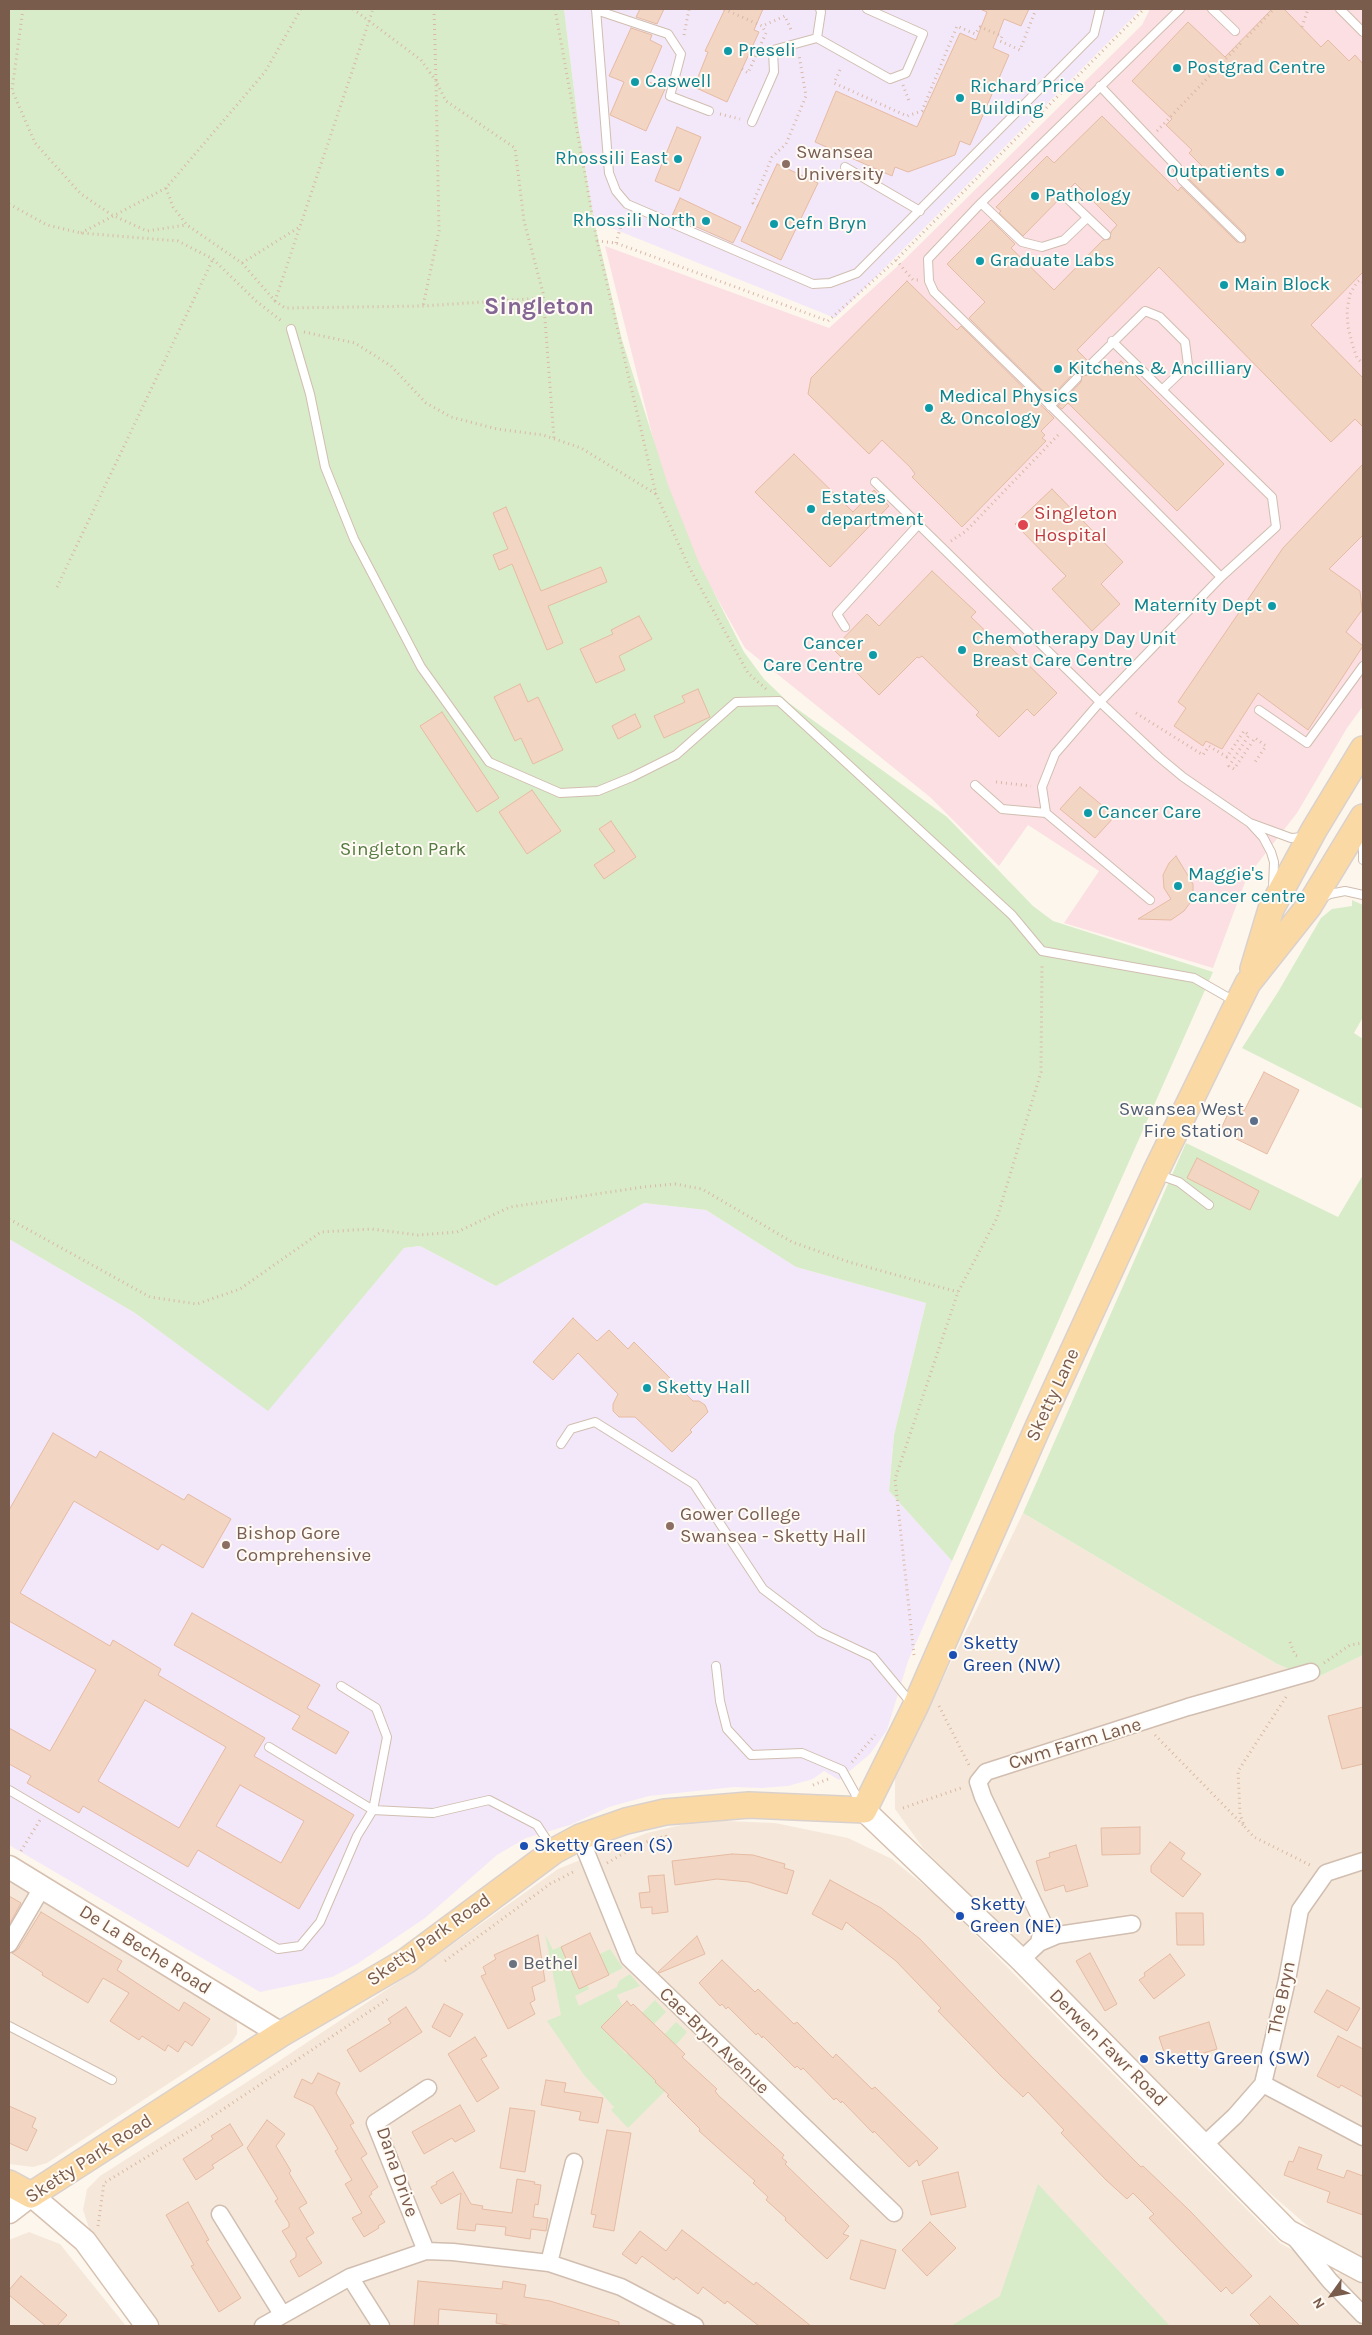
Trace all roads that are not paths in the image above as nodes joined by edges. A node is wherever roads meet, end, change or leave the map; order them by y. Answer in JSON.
{"nodes":[{"id":1,"x":820,"y":9,"type":"edge"},
{"id":2,"x":867,"y":9,"type":"edge"},
{"id":3,"x":1100,"y":9,"type":"edge"},
{"id":4,"x":1176,"y":9,"type":"edge"},
{"id":5,"x":1212,"y":9,"type":"edge"},
{"id":6,"x":1340,"y":9,"type":"edge"},
{"id":7,"x":596,"y":10,"type":"edge"},
{"id":8,"x":1236,"y":31,"type":"dead end"},
{"id":9,"x":1363,"y":32,"type":"edge"},
{"id":10,"x":817,"y":38,"type":"junction"},
{"id":11,"x":1100,"y":86,"type":"junction"},
{"id":12,"x":709,"y":112,"type":"road end"},
{"id":13,"x":752,"y":122,"type":"road end"},
{"id":14,"x":845,"y":168,"type":"dead end"},
{"id":15,"x":1067,"y":198,"type":"dead end"},
{"id":16,"x":980,"y":202,"type":"junction"},
{"id":17,"x":920,"y":211,"type":"junction"},
{"id":18,"x":1087,"y":218,"type":"junction"},
{"id":19,"x":1106,"y":235,"type":"dead end"},
{"id":20,"x":1241,"y":238,"type":"dead end"},
{"id":21,"x":291,"y":329,"type":"road end"},
{"id":22,"x":1112,"y":341,"type":"junction"},
{"id":23,"x":1084,"y":371,"type":"dead end"},
{"id":24,"x":1077,"y":378,"type":"dead end"},
{"id":25,"x":1163,"y":389,"type":"junction"},
{"id":26,"x":1050,"y":406,"type":"junction"},
{"id":27,"x":875,"y":482,"type":"dead end"},
{"id":28,"x":918,"y":525,"type":"junction"},
{"id":29,"x":1221,"y":577,"type":"junction"},
{"id":30,"x":844,"y":626,"type":"dead end"},
{"id":31,"x":1363,"y":666,"type":"edge"},
{"id":32,"x":1100,"y":702,"type":"junction"},
{"id":33,"x":1259,"y":710,"type":"dead end"},
{"id":34,"x":1363,"y":749,"type":"edge"},
{"id":35,"x":975,"y":785,"type":"dead end"},
{"id":36,"x":1046,"y":813,"type":"junction"},
{"id":37,"x":1363,"y":817,"type":"edge"},
{"id":38,"x":1250,"y":822,"type":"junction"},
{"id":39,"x":1314,"y":830,"type":"junction"},
{"id":40,"x":1363,"y":831,"type":"edge"},
{"id":41,"x":1363,"y":860,"type":"edge"},
{"id":42,"x":1363,"y":895,"type":"edge"},
{"id":43,"x":1150,"y":900,"type":"dead end"},
{"id":44,"x":1309,"y":906,"type":"junction"},
{"id":45,"x":1271,"y":909,"type":"junction"},
{"id":46,"x":1243,"y":993,"type":"junction"},
{"id":47,"x":1155,"y":1173,"type":"junction"},
{"id":48,"x":1209,"y":1205,"type":"dead end"},
{"id":49,"x":561,"y":1444,"type":"dead end"},
{"id":50,"x":716,"y":1666,"type":"dead end"},
{"id":51,"x":1311,"y":1672,"type":"road end"},
{"id":52,"x":341,"y":1686,"type":"dead end"},
{"id":53,"x":926,"y":1703,"type":"junction"},
{"id":54,"x":269,"y":1747,"type":"dead end"},
{"id":55,"x":9,"y":1790,"type":"edge"},
{"id":56,"x":373,"y":1810,"type":"junction"},
{"id":57,"x":864,"y":1810,"type":"junction"},
{"id":58,"x":580,"y":1837,"type":"junction"},
{"id":59,"x":554,"y":1851,"type":"junction"},
{"id":60,"x":1363,"y":1861,"type":"edge"},
{"id":61,"x":10,"y":1867,"type":"edge"},
{"id":62,"x":43,"y":1886,"type":"junction"},
{"id":63,"x":1132,"y":1924,"type":"dead end"},
{"id":64,"x":1040,"y":1943,"type":"junction"},
{"id":65,"x":9,"y":1944,"type":"edge"},
{"id":66,"x":1021,"y":1960,"type":"junction"},
{"id":67,"x":9,"y":2026,"type":"edge"},
{"id":68,"x":281,"y":2034,"type":"junction"},
{"id":69,"x":112,"y":2080,"type":"dead end"},
{"id":70,"x":1263,"y":2084,"type":"junction"},
{"id":71,"x":428,"y":2088,"type":"dead end"},
{"id":72,"x":1363,"y":2137,"type":"edge"},
{"id":73,"x":1204,"y":2145,"type":"junction"},
{"id":74,"x":574,"y":2162,"type":"dead end"},
{"id":75,"x":9,"y":2183,"type":"edge"},
{"id":76,"x":31,"y":2195,"type":"junction"},
{"id":77,"x":9,"y":2212,"type":"edge"},
{"id":78,"x":894,"y":2213,"type":"dead end"},
{"id":79,"x":220,"y":2214,"type":"dead end"},
{"id":80,"x":1288,"y":2231,"type":"junction"},
{"id":81,"x":426,"y":2251,"type":"junction"},
{"id":82,"x":549,"y":2263,"type":"junction"},
{"id":83,"x":1363,"y":2271,"type":"edge"},
{"id":84,"x":350,"y":2277,"type":"junction"},
{"id":85,"x":282,"y":2314,"type":"junction"},
{"id":86,"x":1363,"y":2315,"type":"edge"},
{"id":87,"x":147,"y":2326,"type":"edge"},
{"id":88,"x":263,"y":2326,"type":"edge"},
{"id":89,"x":381,"y":2326,"type":"edge"},
{"id":90,"x":695,"y":2326,"type":"edge"}],
"edges":[{"from":1,"to":10,"type":"lane"},
{"from":2,"to":10,"type":"lane"},
{"from":3,"to":17,"type":"lane"},
{"from":4,"to":11,"type":"lane"},
{"from":5,"to":8,"type":"lane"},
{"from":6,"to":9,"type":"lane"},
{"from":7,"to":12,"type":"lane"},
{"from":7,"to":17,"type":"lane"},
{"from":10,"to":13,"type":"lane"},
{"from":11,"to":16,"type":"lane"},
{"from":11,"to":20,"type":"lane"},
{"from":14,"to":17,"type":"lane"},
{"from":15,"to":18,"type":"lane"},
{"from":16,"to":18,"type":"lane"},
{"from":16,"to":26,"type":"lane"},
{"from":18,"to":19,"type":"lane"},
{"from":21,"to":46,"type":"lane"},
{"from":22,"to":23,"type":"lane"},
{"from":22,"to":25,"type":"lane"},
{"from":22,"to":25,"type":"lane"},
{"from":24,"to":26,"type":"lane"},
{"from":25,"to":29,"type":"lane"},
{"from":26,"to":29,"type":"lane"},
{"from":27,"to":28,"type":"lane"},
{"from":28,"to":30,"type":"lane"},
{"from":28,"to":32,"type":"lane"},
{"from":29,"to":32,"type":"lane"},
{"from":31,"to":33,"type":"lane"},
{"from":32,"to":36,"type":"lane"},
{"from":32,"to":38,"type":"lane"},
{"from":34,"to":39,"type":"main road","name":"Sketty Lane"},
{"from":35,"to":36,"type":"lane"},
{"from":36,"to":43,"type":"lane"},
{"from":37,"to":44,"type":"main road","name":"Sketty Lane"},
{"from":38,"to":39,"type":"lane"},
{"from":38,"to":45,"type":"lane"},
{"from":39,"to":45,"type":"main road","name":"Sketty Lane"},
{"from":40,"to":41,"type":"lane"},
{"from":42,"to":44,"type":"lane"},
{"from":44,"to":46,"type":"main road","name":"Sketty Lane"},
{"from":45,"to":46,"type":"main road","name":"Sketty Lane"},
{"from":46,"to":47,"type":"main road","name":"Sketty Lane"},
{"from":47,"to":48,"type":"lane"},
{"from":47,"to":53,"type":"main road","name":"Sketty Lane"},
{"from":49,"to":53,"type":"lane"},
{"from":50,"to":57,"type":"lane"},
{"from":51,"to":64,"type":"street","name":"Cwm Farm Lane"},
{"from":52,"to":56,"type":"lane"},
{"from":53,"to":57,"type":"main road","name":"Sketty Lane"},
{"from":54,"to":56,"type":"lane"},
{"from":55,"to":56,"type":"lane"},
{"from":56,"to":59,"type":"lane"},
{"from":57,"to":58,"type":"main road","name":"Sketty Park Road"},
{"from":57,"to":66,"type":"main road","name":"Derwen Fawr Road"},
{"from":58,"to":59,"type":"main road","name":"Sketty Park Road"},
{"from":58,"to":78,"type":"street","name":"Cae-Bryn Avenue"},
{"from":59,"to":68,"type":"main road","name":"Sketty Park Road"},
{"from":60,"to":70,"type":"street","name":"The Bryn"},
{"from":61,"to":62,"type":"main road","name":"De La Beche Road"},
{"from":62,"to":65,"type":"street"},
{"from":62,"to":68,"type":"main road","name":"De La Beche Road"},
{"from":63,"to":64,"type":"street"},
{"from":64,"to":66,"type":"street"},
{"from":66,"to":73,"type":"main road","name":"Derwen Fawr Road"},
{"from":67,"to":69,"type":"lane"},
{"from":68,"to":76,"type":"main road","name":"Sketty Park Road"},
{"from":70,"to":72,"type":"street"},
{"from":70,"to":73,"type":"street","name":"The Bryn"},
{"from":71,"to":81,"type":"street","name":"Dana Drive"},
{"from":73,"to":80,"type":"main road","name":"Derwen Fawr Road"},
{"from":74,"to":82,"type":"street"},
{"from":75,"to":76,"type":"main road"},
{"from":76,"to":77,"type":"main road","name":"Sketty Park Road"},
{"from":76,"to":87,"type":"main road"},
{"from":79,"to":85,"type":"street"},
{"from":80,"to":83,"type":"main road","name":"Derwen Fawr Road"},
{"from":80,"to":86,"type":"street"},
{"from":81,"to":82,"type":"street"},
{"from":81,"to":84,"type":"street"},
{"from":82,"to":90,"type":"street"},
{"from":84,"to":85,"type":"street"},
{"from":84,"to":89,"type":"street"},
{"from":85,"to":88,"type":"street"}]}
